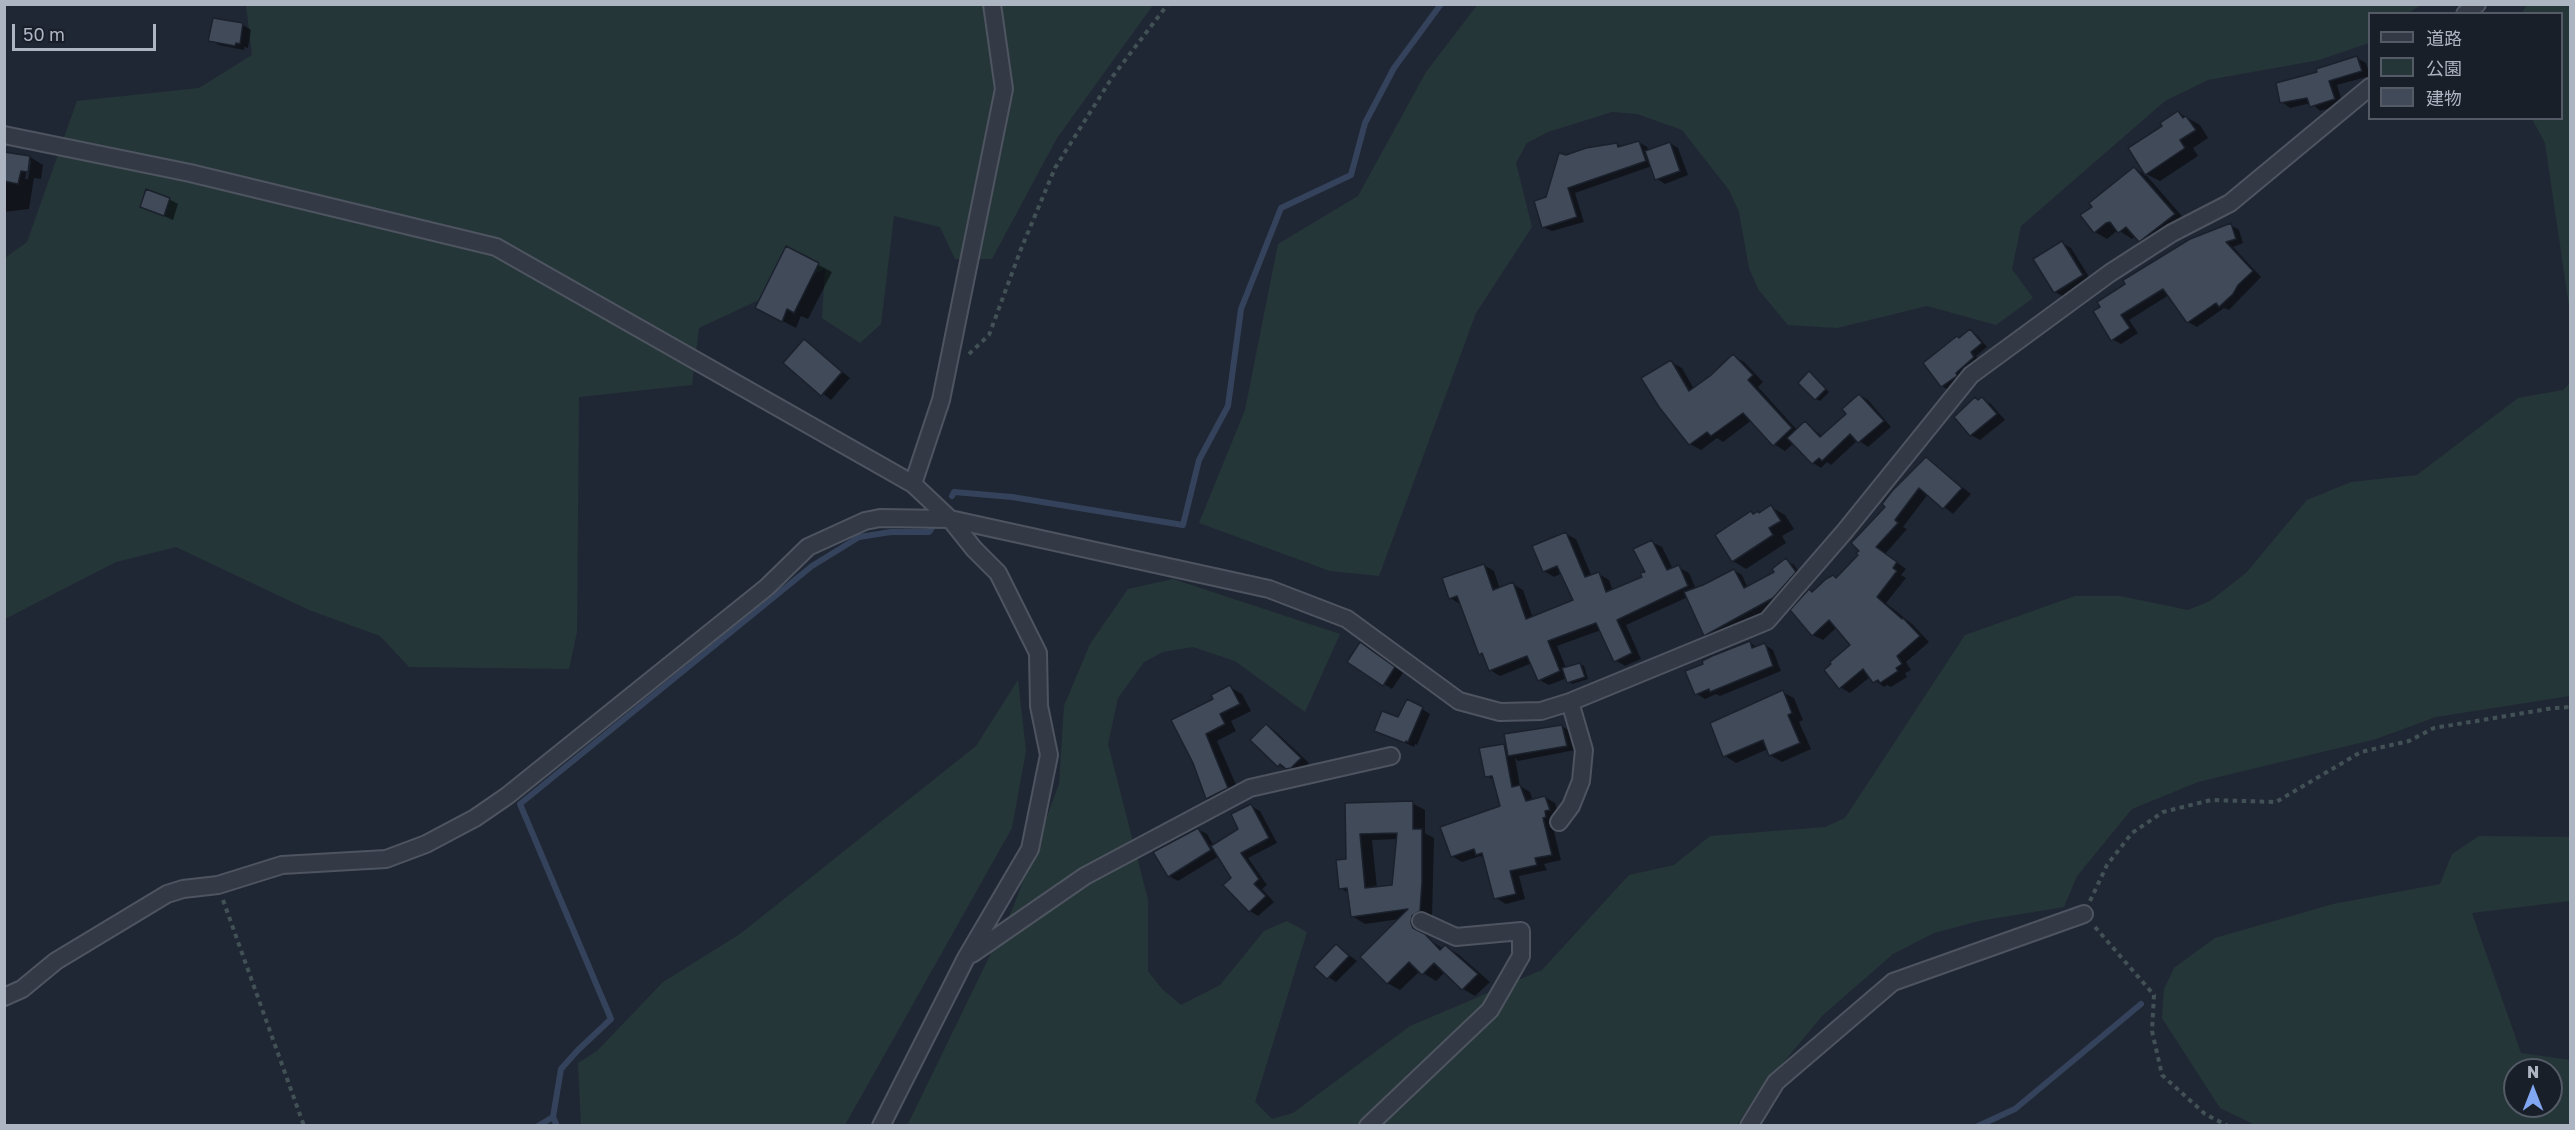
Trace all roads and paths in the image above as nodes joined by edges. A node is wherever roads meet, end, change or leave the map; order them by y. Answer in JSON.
{"nodes":[{"id":1,"x":993,"y":4,"type":"edge"},
{"id":2,"x":1168,"y":4,"type":"edge"},
{"id":3,"x":2368,"y":89,"type":"edge"},
{"id":4,"x":4,"y":135,"type":"edge"},
{"id":5,"x":946,"y":375,"type":"junction"},
{"id":6,"x":913,"y":484,"type":"junction"},
{"id":7,"x":950,"y":519,"type":"junction"},
{"id":8,"x":1570,"y":702,"type":"junction"},
{"id":9,"x":2571,"y":707,"type":"edge"},
{"id":10,"x":1391,"y":756,"type":"dead end"},
{"id":11,"x":1558,"y":822,"type":"dead end"},
{"id":12,"x":218,"y":885,"type":"junction"},
{"id":13,"x":2084,"y":914,"type":"junction"},
{"id":14,"x":1421,"y":921,"type":"dead end"},
{"id":15,"x":966,"y":958,"type":"junction"},
{"id":16,"x":4,"y":998,"type":"edge"},
{"id":17,"x":304,"y":1125,"type":"edge"},
{"id":18,"x":881,"y":1125,"type":"edge"},
{"id":19,"x":1368,"y":1125,"type":"edge"},
{"id":20,"x":1749,"y":1125,"type":"edge"},
{"id":21,"x":2228,"y":1125,"type":"edge"}],
"edges":[{"from":1,"to":5,"type":"street"},
{"from":2,"to":5,"type":"path"},
{"from":3,"to":8,"type":"street"},
{"from":4,"to":6,"type":"street"},
{"from":5,"to":6,"type":"street"},
{"from":6,"to":7,"type":"street"},
{"from":7,"to":8,"type":"street"},
{"from":7,"to":12,"type":"street"},
{"from":7,"to":15,"type":"street"},
{"from":8,"to":11,"type":"street"},
{"from":9,"to":13,"type":"path"},
{"from":10,"to":15,"type":"street"},
{"from":12,"to":16,"type":"street"},
{"from":12,"to":17,"type":"path"},
{"from":13,"to":20,"type":"street"},
{"from":13,"to":21,"type":"path"},
{"from":14,"to":19,"type":"street"},
{"from":15,"to":18,"type":"street"}]}
